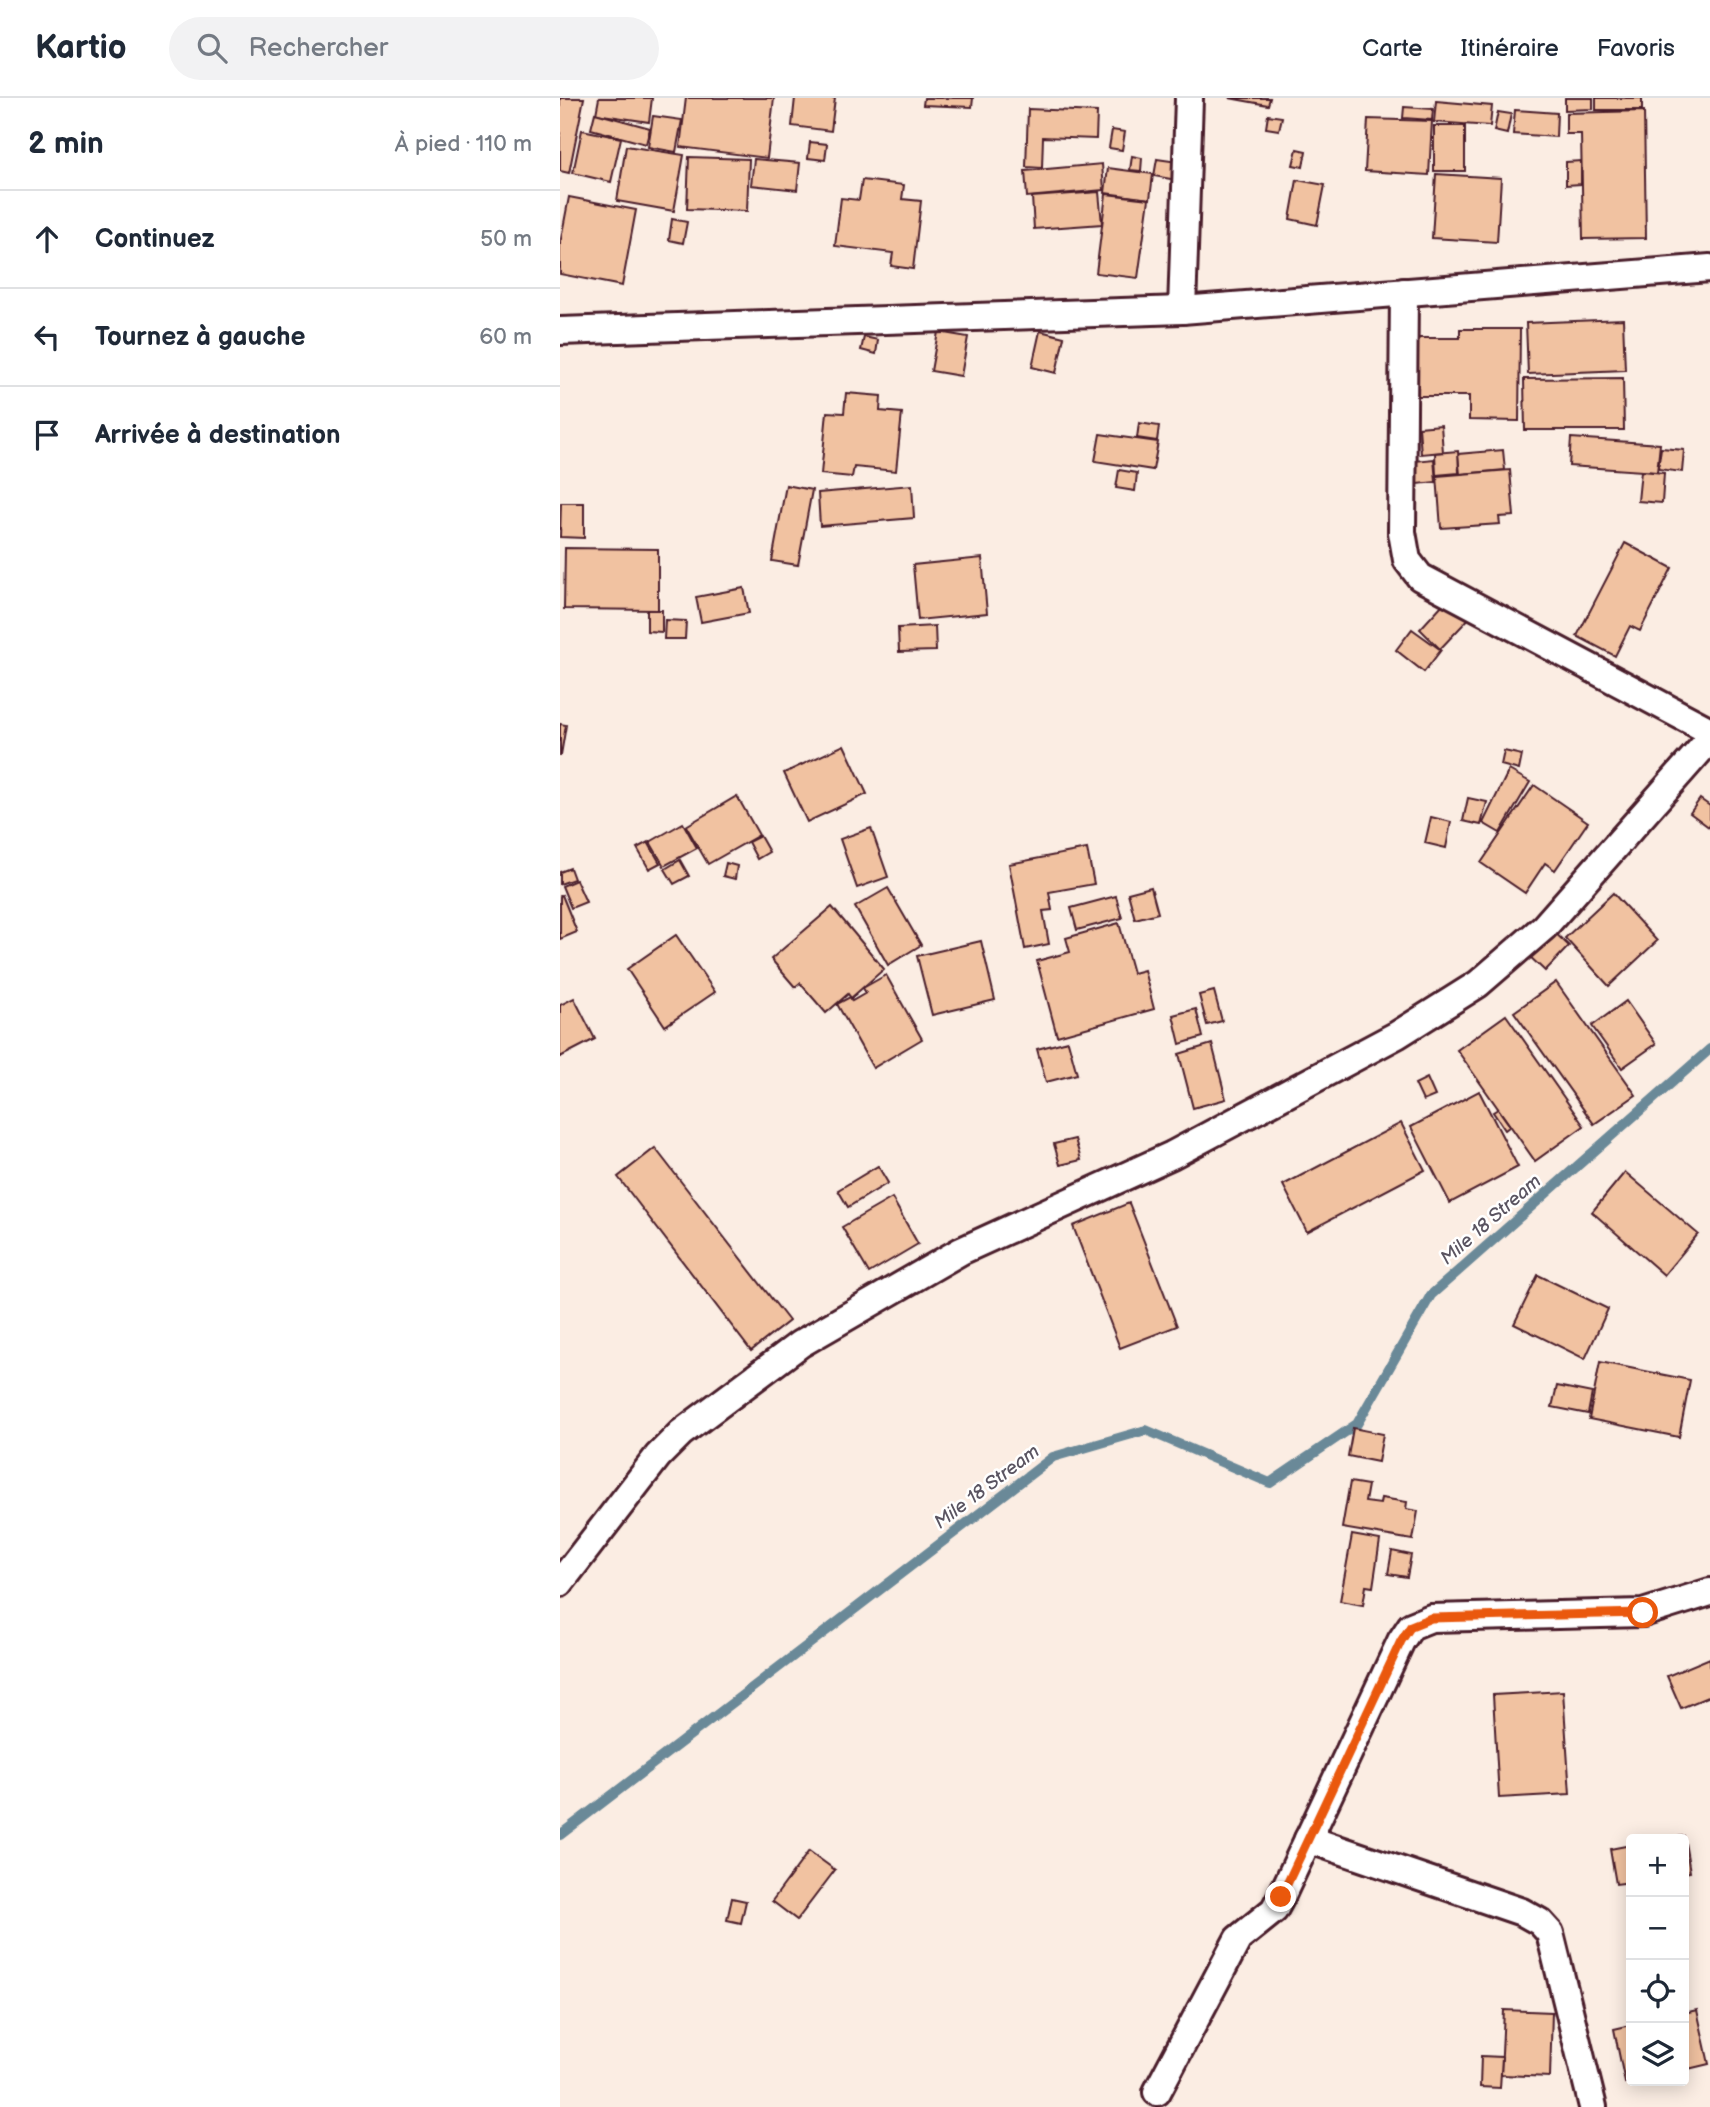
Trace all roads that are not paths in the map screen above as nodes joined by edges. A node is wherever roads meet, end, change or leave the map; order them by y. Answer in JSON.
{"nodes":[{"id":1,"x":1189,"y":98,"type":"edge"},
{"id":2,"x":1710,"y":268,"type":"edge"},
{"id":3,"x":1404,"y":292,"type":"junction"},
{"id":4,"x":1182,"y":310,"type":"junction"},
{"id":5,"x":560,"y":331,"type":"edge"},
{"id":6,"x":1710,"y":730,"type":"edge"},
{"id":7,"x":1710,"y":739,"type":"edge"},
{"id":8,"x":560,"y":1583,"type":"edge"},
{"id":9,"x":1710,"y":1592,"type":"edge"},
{"id":10,"x":1308,"y":1839,"type":"junction"},
{"id":11,"x":1157,"y":2092,"type":"dead end"},
{"id":12,"x":1593,"y":2107,"type":"edge"}],
"edges":[{"from":1,"to":4,"type":"street"},
{"from":2,"to":3,"type":"street"},
{"from":3,"to":4,"type":"street"},
{"from":3,"to":6,"type":"street"},
{"from":4,"to":5,"type":"street"},
{"from":7,"to":8,"type":"street"},
{"from":9,"to":10,"type":"street"},
{"from":10,"to":11,"type":"street"},
{"from":10,"to":12,"type":"street"}]}
